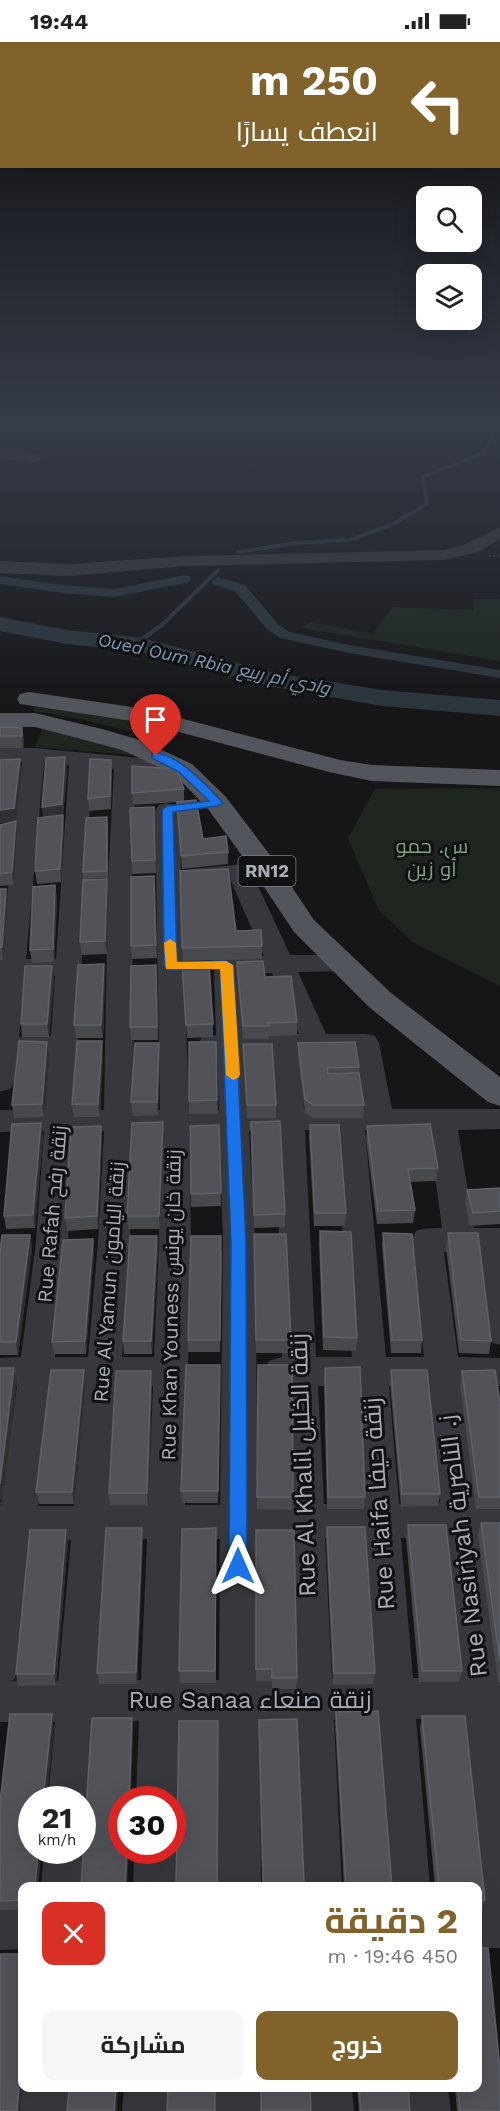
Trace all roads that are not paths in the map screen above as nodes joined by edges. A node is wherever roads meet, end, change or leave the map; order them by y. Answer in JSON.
{"nodes":[{"id":1,"x":500,"y":532,"type":"edge"},
{"id":2,"x":0,"y":567,"type":"edge"},
{"id":3,"x":0,"y":697,"type":"edge"},
{"id":4,"x":0,"y":720,"type":"edge"},
{"id":5,"x":0,"y":755,"type":"edge"},
{"id":6,"x":34,"y":755,"type":"junction"},
{"id":7,"x":81,"y":759,"type":"junction"},
{"id":8,"x":124,"y":763,"type":"junction"},
{"id":9,"x":183,"y":769,"type":"junction"},
{"id":10,"x":500,"y":778,"type":"edge"},
{"id":11,"x":217,"y":803,"type":"junction"},
{"id":12,"x":167,"y":810,"type":"junction"},
{"id":13,"x":123,"y":816,"type":"junction"},
{"id":14,"x":40,"y":827,"type":"edge"},
{"id":15,"x":253,"y":870,"type":"junction"},
{"id":16,"x":144,"y":878,"type":"junction"},
{"id":17,"x":38,"y":887,"type":"edge"},
{"id":18,"x":343,"y":963,"type":"junction"},
{"id":19,"x":282,"y":964,"type":"junction"},
{"id":20,"x":146,"y":966,"type":"junction"},
{"id":21,"x":5,"y":968,"type":"edge"},
{"id":22,"x":120,"y":1044,"type":"junction"},
{"id":23,"x":231,"y":1044,"type":"junction"},
{"id":24,"x":302,"y":1044,"type":"junction"},
{"id":25,"x":2,"y":1047,"type":"edge"},
{"id":26,"x":0,"y":1082,"type":"edge"},
{"id":27,"x":500,"y":1094,"type":"edge"},
{"id":28,"x":442,"y":1119,"type":"junction"},
{"id":29,"x":500,"y":1119,"type":"edge"},
{"id":30,"x":290,"y":1120,"type":"junction"},
{"id":31,"x":364,"y":1120,"type":"junction"},
{"id":32,"x":0,"y":1121,"type":"edge"},
{"id":33,"x":119,"y":1121,"type":"junction"},
{"id":34,"x":174,"y":1121,"type":"junction"},
{"id":35,"x":235,"y":1121,"type":"junction"},
{"id":36,"x":60,"y":1122,"type":"junction"},
{"id":37,"x":468,"y":1240,"type":"edge"},
{"id":38,"x":239,"y":1241,"type":"junction"},
{"id":39,"x":294,"y":1241,"type":"junction"},
{"id":40,"x":361,"y":1241,"type":"junction"},
{"id":41,"x":21,"y":1242,"type":"edge"},
{"id":42,"x":52,"y":1242,"type":"junction"},
{"id":43,"x":114,"y":1242,"type":"junction"},
{"id":44,"x":175,"y":1242,"type":"junction"},
{"id":45,"x":500,"y":1331,"type":"edge"},
{"id":46,"x":36,"y":1370,"type":"junction"},
{"id":47,"x":104,"y":1371,"type":"junction"},
{"id":48,"x":172,"y":1371,"type":"junction"},
{"id":49,"x":240,"y":1371,"type":"junction"},
{"id":50,"x":300,"y":1371,"type":"junction"},
{"id":51,"x":370,"y":1371,"type":"junction"},
{"id":52,"x":0,"y":1372,"type":"edge"},
{"id":53,"x":442,"y":1372,"type":"junction"},
{"id":54,"x":500,"y":1372,"type":"edge"},
{"id":55,"x":461,"y":1520,"type":"junction"},
{"id":56,"x":500,"y":1520,"type":"edge"},
{"id":57,"x":305,"y":1521,"type":"junction"},
{"id":58,"x":380,"y":1521,"type":"junction"},
{"id":59,"x":165,"y":1522,"type":"junction"},
{"id":60,"x":238,"y":1522,"type":"junction"},
{"id":61,"x":9,"y":1523,"type":"edge"},
{"id":62,"x":92,"y":1523,"type":"junction"},
{"id":63,"x":0,"y":1666,"type":"edge"},
{"id":64,"x":491,"y":1698,"type":"edge"},
{"id":65,"x":394,"y":1699,"type":"junction"},
{"id":66,"x":238,"y":1700,"type":"junction"},
{"id":67,"x":312,"y":1700,"type":"junction"},
{"id":68,"x":159,"y":1701,"type":"junction"},
{"id":69,"x":0,"y":1702,"type":"edge"},
{"id":70,"x":76,"y":1702,"type":"junction"},
{"id":71,"x":70,"y":1786,"type":"edge"},
{"id":72,"x":157,"y":1786,"type":"edge"},
{"id":73,"x":65,"y":1864,"type":"edge"},
{"id":74,"x":156,"y":1864,"type":"edge"},
{"id":75,"x":63,"y":1882,"type":"edge"},
{"id":76,"x":155,"y":1882,"type":"edge"},
{"id":77,"x":239,"y":1882,"type":"edge"},
{"id":78,"x":320,"y":1882,"type":"edge"},
{"id":79,"x":408,"y":1882,"type":"edge"},
{"id":80,"x":500,"y":1888,"type":"edge"},
{"id":81,"x":482,"y":1925,"type":"edge"},
{"id":82,"x":500,"y":1925,"type":"edge"},
{"id":83,"x":0,"y":1927,"type":"edge"},
{"id":84,"x":18,"y":1927,"type":"edge"},
{"id":85,"x":46,"y":2092,"type":"edge"},
{"id":86,"x":148,"y":2092,"type":"edge"},
{"id":87,"x":237,"y":2092,"type":"edge"},
{"id":88,"x":328,"y":2092,"type":"edge"},
{"id":89,"x":424,"y":2092,"type":"edge"},
{"id":90,"x":44,"y":2111,"type":"edge"},
{"id":91,"x":147,"y":2111,"type":"edge"},
{"id":92,"x":237,"y":2111,"type":"edge"},
{"id":93,"x":329,"y":2111,"type":"edge"},
{"id":94,"x":426,"y":2111,"type":"edge"}],
"edges":[{"from":1,"to":2,"type":"street"},
{"from":3,"to":10,"type":"main road"},
{"from":4,"to":9,"type":"main road","number":"RN12"},
{"from":5,"to":6,"type":"street"},
{"from":6,"to":7,"type":"street"},
{"from":6,"to":14,"type":"street"},
{"from":7,"to":8,"type":"street"},
{"from":7,"to":14,"type":"street","name":"Rue Rafah زنقة رفح"},
{"from":8,"to":9,"type":"street"},
{"from":8,"to":13,"type":"street","name":"Rue Al Yamun زنقة اليامون"},
{"from":9,"to":11,"type":"main road","number":"RN12"},
{"from":11,"to":12,"type":"street"},
{"from":11,"to":15,"type":"main road","number":"RN12"},
{"from":12,"to":13,"type":"street"},
{"from":12,"to":16,"type":"street","name":"Rue Khan Youness زنقة خان يونس"},
{"from":13,"to":14,"type":"street"},
{"from":13,"to":16,"type":"street","name":"Rue Al Yamun زنقة اليامون"},
{"from":14,"to":17,"type":"street","name":"Rue Rafah زنقة رفح"},
{"from":14,"to":17,"type":"street"},
{"from":15,"to":16,"type":"street"},
{"from":15,"to":18,"type":"main road","number":"RN12"},
{"from":15,"to":19,"type":"street"},
{"from":16,"to":17,"type":"street"},
{"from":16,"to":20,"type":"street","name":"Rue Khan Youness زنقة خان يونس"},
{"from":16,"to":20,"type":"street","name":"Rue Al Yamun زنقة اليامون"},
{"from":17,"to":20,"type":"street","name":"Rue Rafah زنقة رفح"},
{"from":17,"to":21,"type":"street"},
{"from":18,"to":19,"type":"street"},
{"from":18,"to":27,"type":"main road","number":"RN12"},
{"from":19,"to":20,"type":"street"},
{"from":19,"to":24,"type":"street"},
{"from":20,"to":21,"type":"street"},
{"from":20,"to":22,"type":"street","name":"Rue Khan Youness زنقة خان يونس"},
{"from":20,"to":22,"type":"street","name":"Rue Al Yamun زنقة اليامون"},
{"from":20,"to":22,"type":"street","name":"Rue Rafah زنقة رفح"},
{"from":20,"to":23,"type":"street"},
{"from":21,"to":25,"type":"street"},
{"from":22,"to":23,"type":"street"},
{"from":22,"to":25,"type":"street"},
{"from":22,"to":33,"type":"street","name":"Rue Al Yamun زنقة اليامون"},
{"from":22,"to":34,"type":"street","name":"Rue Khan Youness زنقة خان يونس"},
{"from":22,"to":36,"type":"street","name":"Rue Rafah زنقة رفح"},
{"from":23,"to":24,"type":"street"},
{"from":23,"to":35,"type":"street"},
{"from":24,"to":30,"type":"street","name":"Rue Al Khalil زنقة الخليل"},
{"from":24,"to":31,"type":"street","name":"Rue Haifa زنقة حيفا"},
{"from":25,"to":26,"type":"street"},
{"from":28,"to":29,"type":"street"},
{"from":28,"to":31,"type":"street"},
{"from":28,"to":37,"type":"street"},
{"from":30,"to":31,"type":"street"},
{"from":30,"to":35,"type":"street"},
{"from":30,"to":39,"type":"street","name":"Rue Al Khalil زنقة الخليل"},
{"from":31,"to":40,"type":"street","name":"Rue Haifa زنقة حيفا"},
{"from":32,"to":36,"type":"street"},
{"from":33,"to":34,"type":"street"},
{"from":33,"to":36,"type":"street"},
{"from":33,"to":43,"type":"street","name":"Rue Al Yamun زنقة اليامون"},
{"from":34,"to":35,"type":"street"},
{"from":34,"to":44,"type":"street","name":"Rue Khan Youness زنقة خان يونس"},
{"from":35,"to":38,"type":"street"},
{"from":36,"to":42,"type":"street","name":"Rue Rafah زنقة رفح"},
{"from":37,"to":40,"type":"street"},
{"from":37,"to":45,"type":"street"},
{"from":37,"to":53,"type":"street","name":"Rue Nasiriyah ز. الناصرية"},
{"from":38,"to":39,"type":"street"},
{"from":38,"to":44,"type":"street"},
{"from":38,"to":49,"type":"street"},
{"from":39,"to":40,"type":"street"},
{"from":39,"to":50,"type":"street","name":"Rue Al Khalil زنقة الخليل"},
{"from":40,"to":51,"type":"street","name":"Rue Haifa زنقة حيفا"},
{"from":41,"to":42,"type":"street"},
{"from":42,"to":43,"type":"street"},
{"from":42,"to":46,"type":"street","name":"Rue Rafah زنقة رفح"},
{"from":43,"to":44,"type":"street"},
{"from":43,"to":47,"type":"street","name":"Rue Al Yamun زنقة اليامون"},
{"from":44,"to":48,"type":"street","name":"Rue Khan Youness زنقة خان يونس"},
{"from":46,"to":47,"type":"street"},
{"from":46,"to":52,"type":"street"},
{"from":46,"to":61,"type":"street","name":"Rue Rafah زنقة رفح"},
{"from":47,"to":48,"type":"street"},
{"from":47,"to":62,"type":"street","name":"Rue Al Yamun زنقة اليامون"},
{"from":48,"to":49,"type":"street"},
{"from":48,"to":59,"type":"street","name":"Rue Khan Youness زنقة خان يونس"},
{"from":49,"to":50,"type":"street"},
{"from":49,"to":60,"type":"street"},
{"from":50,"to":51,"type":"street"},
{"from":50,"to":57,"type":"street","name":"Rue Al Khalil زنقة الخليل"},
{"from":51,"to":53,"type":"street"},
{"from":51,"to":58,"type":"street","name":"Rue Haifa زنقة حيفا"},
{"from":53,"to":54,"type":"street"},
{"from":53,"to":55,"type":"street","name":"Rue Nasiriyah ز. الناصرية"},
{"from":55,"to":56,"type":"street"},
{"from":55,"to":58,"type":"street"},
{"from":55,"to":64,"type":"street","name":"Rue Nasiriyah ز. الناصرية"},
{"from":57,"to":58,"type":"street"},
{"from":57,"to":60,"type":"street"},
{"from":57,"to":67,"type":"street","name":"Rue Al Khalil زنقة الخليل"},
{"from":58,"to":65,"type":"street","name":"Rue Haifa زنقة حيفا"},
{"from":59,"to":60,"type":"street"},
{"from":59,"to":62,"type":"street"},
{"from":59,"to":68,"type":"street","name":"Rue Khan Youness زنقة خان يونس"},
{"from":60,"to":66,"type":"street"},
{"from":61,"to":62,"type":"street"},
{"from":61,"to":63,"type":"street","name":"Rue Rafah زنقة رفح"},
{"from":62,"to":70,"type":"street","name":"Rue Al Yamun زنقة اليامون"},
{"from":64,"to":65,"type":"street","name":"Rue Sanaa زنقة صنعاء"},
{"from":64,"to":80,"type":"street","name":"Rue Nasiriyah ز. الناصرية"},
{"from":65,"to":67,"type":"street","name":"Rue Sanaa زنقة صنعاء"},
{"from":65,"to":79,"type":"street","name":"Rue Haifa زنقة حيفا"},
{"from":66,"to":67,"type":"street","name":"Rue Sanaa زنقة صنعاء"},
{"from":66,"to":68,"type":"street","name":"Rue Sanaa زنقة صنعاء"},
{"from":66,"to":77,"type":"street"},
{"from":67,"to":78,"type":"street","name":"Rue Al Khalil زنقة الخليل"},
{"from":68,"to":70,"type":"street","name":"Rue Sanaa زنقة صنعاء"},
{"from":68,"to":72,"type":"street","name":"Rue Khan Youness زنقة خان يونس"},
{"from":69,"to":70,"type":"street","name":"Rue Sanaa زنقة صنعاء"},
{"from":70,"to":71,"type":"street","name":"Rue Al Yamun زنقة اليامون"},
{"from":73,"to":75,"type":"street"},
{"from":74,"to":76,"type":"street"},
{"from":81,"to":82,"type":"street"},
{"from":83,"to":84,"type":"street"},
{"from":85,"to":90,"type":"street"},
{"from":86,"to":91,"type":"street"},
{"from":87,"to":92,"type":"street"},
{"from":88,"to":93,"type":"street"},
{"from":89,"to":94,"type":"street"}]}
